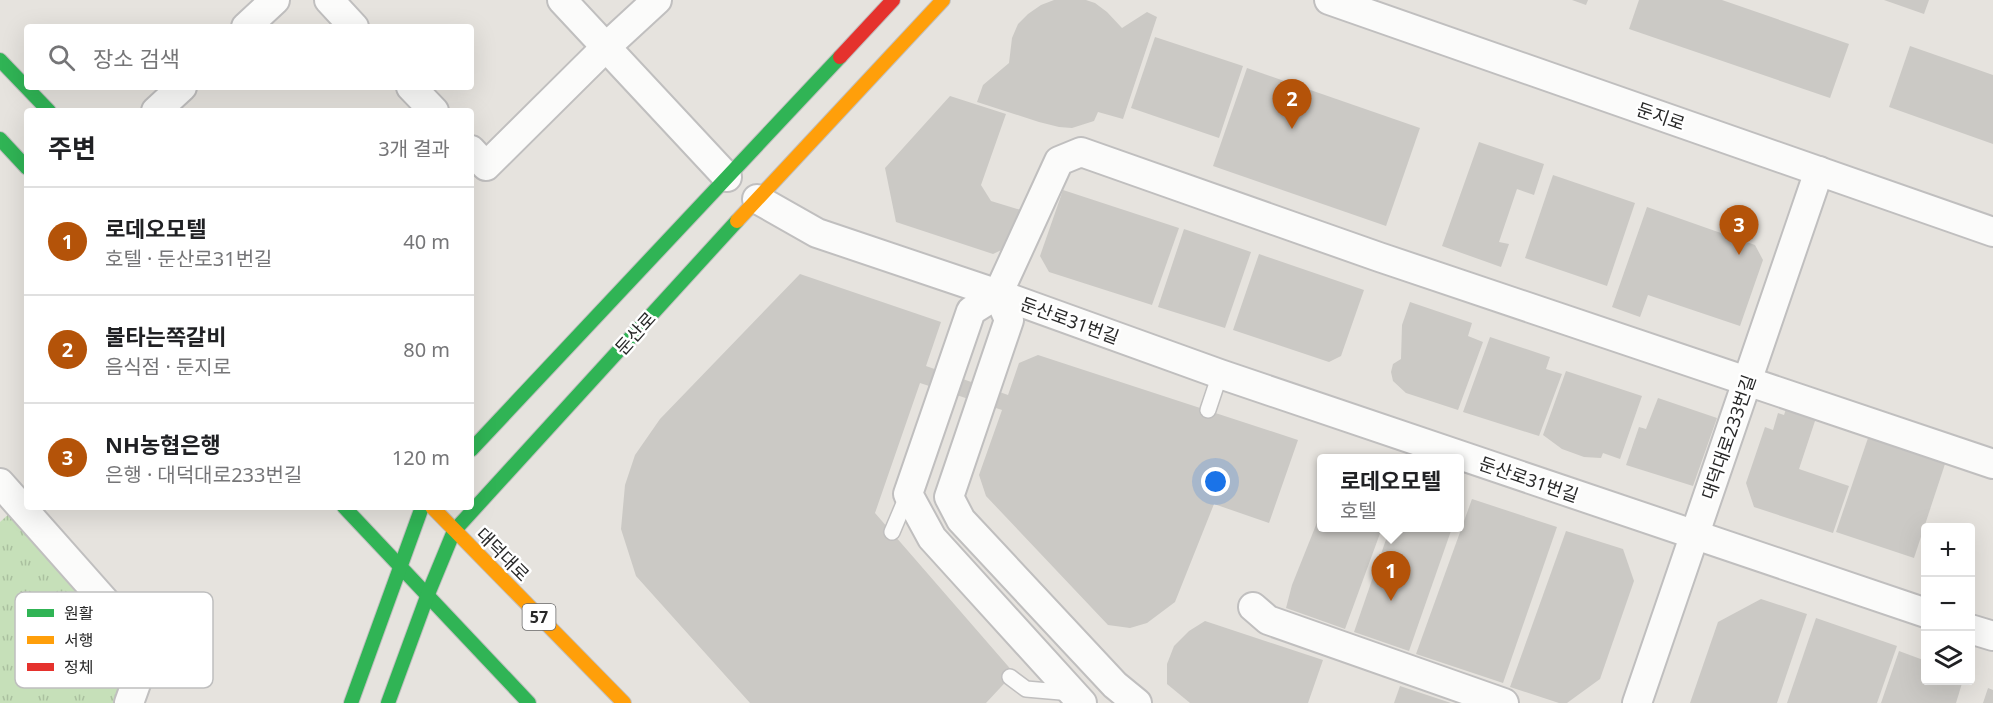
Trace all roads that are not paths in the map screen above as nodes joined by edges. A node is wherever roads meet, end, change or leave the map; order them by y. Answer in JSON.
{"nodes":[{"id":1,"x":275,"y":0,"type":"edge"},
{"id":2,"x":329,"y":0,"type":"edge"},
{"id":3,"x":562,"y":0,"type":"edge"},
{"id":4,"x":657,"y":0,"type":"edge"},
{"id":5,"x":893,"y":0,"type":"edge"},
{"id":6,"x":943,"y":0,"type":"edge"},
{"id":7,"x":1329,"y":0,"type":"edge"},
{"id":8,"x":249,"y":24,"type":"edge"},
{"id":9,"x":351,"y":24,"type":"edge"},
{"id":10,"x":606,"y":47,"type":"junction"},
{"id":11,"x":0,"y":60,"type":"edge"},
{"id":12,"x":24,"y":85,"type":"edge"},
{"id":13,"x":29,"y":90,"type":"edge"},
{"id":14,"x":179,"y":90,"type":"edge"},
{"id":15,"x":414,"y":90,"type":"edge"},
{"id":16,"x":46,"y":108,"type":"edge"},
{"id":17,"x":159,"y":108,"type":"edge"},
{"id":18,"x":431,"y":108,"type":"edge"},
{"id":19,"x":0,"y":139,"type":"edge"},
{"id":20,"x":474,"y":153,"type":"edge"},
{"id":21,"x":24,"y":165,"type":"edge"},
{"id":22,"x":1819,"y":171,"type":"junction"},
{"id":23,"x":727,"y":177,"type":"junction"},
{"id":24,"x":757,"y":199,"type":"junction"},
{"id":25,"x":1993,"y":232,"type":"edge"},
{"id":26,"x":998,"y":294,"type":"junction"},
{"id":27,"x":1220,"y":374,"type":"junction"},
{"id":28,"x":1747,"y":381,"type":"junction"},
{"id":29,"x":1208,"y":410,"type":"dead end"},
{"id":30,"x":474,"y":447,"type":"edge"},
{"id":31,"x":1454,"y":454,"type":"edge"},
{"id":32,"x":1464,"y":457,"type":"edge"},
{"id":33,"x":1993,"y":464,"type":"edge"},
{"id":34,"x":0,"y":483,"type":"edge"},
{"id":35,"x":908,"y":494,"type":"junction"},
{"id":36,"x":474,"y":509,"type":"edge"},
{"id":37,"x":347,"y":510,"type":"edge"},
{"id":38,"x":421,"y":510,"type":"edge"},
{"id":39,"x":435,"y":510,"type":"edge"},
{"id":40,"x":473,"y":510,"type":"edge"},
{"id":41,"x":454,"y":531,"type":"junction"},
{"id":42,"x":892,"y":532,"type":"dead end"},
{"id":43,"x":1694,"y":536,"type":"junction"},
{"id":44,"x":399,"y":566,"type":"junction"},
{"id":45,"x":97,"y":592,"type":"edge"},
{"id":46,"x":428,"y":594,"type":"junction"},
{"id":47,"x":1253,"y":607,"type":"dead end"},
{"id":48,"x":1921,"y":611,"type":"edge"},
{"id":49,"x":1975,"y":629,"type":"edge"},
{"id":50,"x":1993,"y":636,"type":"edge"},
{"id":51,"x":1010,"y":677,"type":"dead end"},
{"id":52,"x":134,"y":688,"type":"edge"},
{"id":53,"x":1077,"y":698,"type":"edge"},
{"id":54,"x":129,"y":703,"type":"edge"},
{"id":55,"x":351,"y":703,"type":"edge"},
{"id":56,"x":388,"y":703,"type":"edge"},
{"id":57,"x":529,"y":703,"type":"edge"},
{"id":58,"x":624,"y":703,"type":"edge"},
{"id":59,"x":1137,"y":703,"type":"edge"},
{"id":60,"x":1504,"y":703,"type":"edge"},
{"id":61,"x":1638,"y":703,"type":"edge"}],
"edges":[{"from":1,"to":8,"type":"street"},
{"from":2,"to":9,"type":"street"},
{"from":3,"to":10,"type":"street"},
{"from":4,"to":10,"type":"street"},
{"from":5,"to":23,"type":"street"},
{"from":6,"to":24,"type":"street","name":"둔산로"},
{"from":7,"to":22,"type":"street","name":"둔지로"},
{"from":10,"to":20,"type":"street"},
{"from":10,"to":23,"type":"street"},
{"from":11,"to":12,"type":"street"},
{"from":13,"to":16,"type":"street"},
{"from":14,"to":17,"type":"street"},
{"from":15,"to":18,"type":"street"},
{"from":19,"to":21,"type":"street"},
{"from":22,"to":25,"type":"street","name":"둔지로"},
{"from":22,"to":28,"type":"street","name":"대덕대로233번길"},
{"from":23,"to":30,"type":"street"},
{"from":24,"to":26,"type":"street","name":"둔산로31번길"},
{"from":24,"to":36,"type":"street","name":"둔산로"},
{"from":26,"to":27,"type":"street","name":"둔산로31번길"},
{"from":26,"to":28,"type":"street"},
{"from":26,"to":35,"type":"street","name":"둔산로31번길"},
{"from":26,"to":59,"type":"street","name":"둔산로31번길"},
{"from":27,"to":29,"type":"lane"},
{"from":27,"to":31,"type":"street","name":"둔산로31번길"},
{"from":28,"to":33,"type":"street"},
{"from":28,"to":43,"type":"street","name":"대덕대로233번길"},
{"from":32,"to":43,"type":"street","name":"둔산로31번길"},
{"from":34,"to":45,"type":"street"},
{"from":35,"to":42,"type":"lane"},
{"from":35,"to":53,"type":"street"},
{"from":37,"to":44,"type":"street"},
{"from":38,"to":44,"type":"street"},
{"from":39,"to":41,"type":"street","name":"대덕대로","number":"57"},
{"from":40,"to":41,"type":"street","name":"둔산로"},
{"from":41,"to":46,"type":"street","name":"둔산로"},
{"from":41,"to":58,"type":"street","name":"대덕대로","number":"57"},
{"from":43,"to":48,"type":"street","name":"둔산로31번길"},
{"from":43,"to":61,"type":"street","name":"대덕대로233번길"},
{"from":44,"to":46,"type":"street"},
{"from":44,"to":55,"type":"street"},
{"from":46,"to":56,"type":"street","name":"둔산로"},
{"from":46,"to":57,"type":"street"},
{"from":47,"to":60,"type":"street"},
{"from":49,"to":50,"type":"street"},
{"from":51,"to":53,"type":"lane"},
{"from":52,"to":54,"type":"street"}]}
